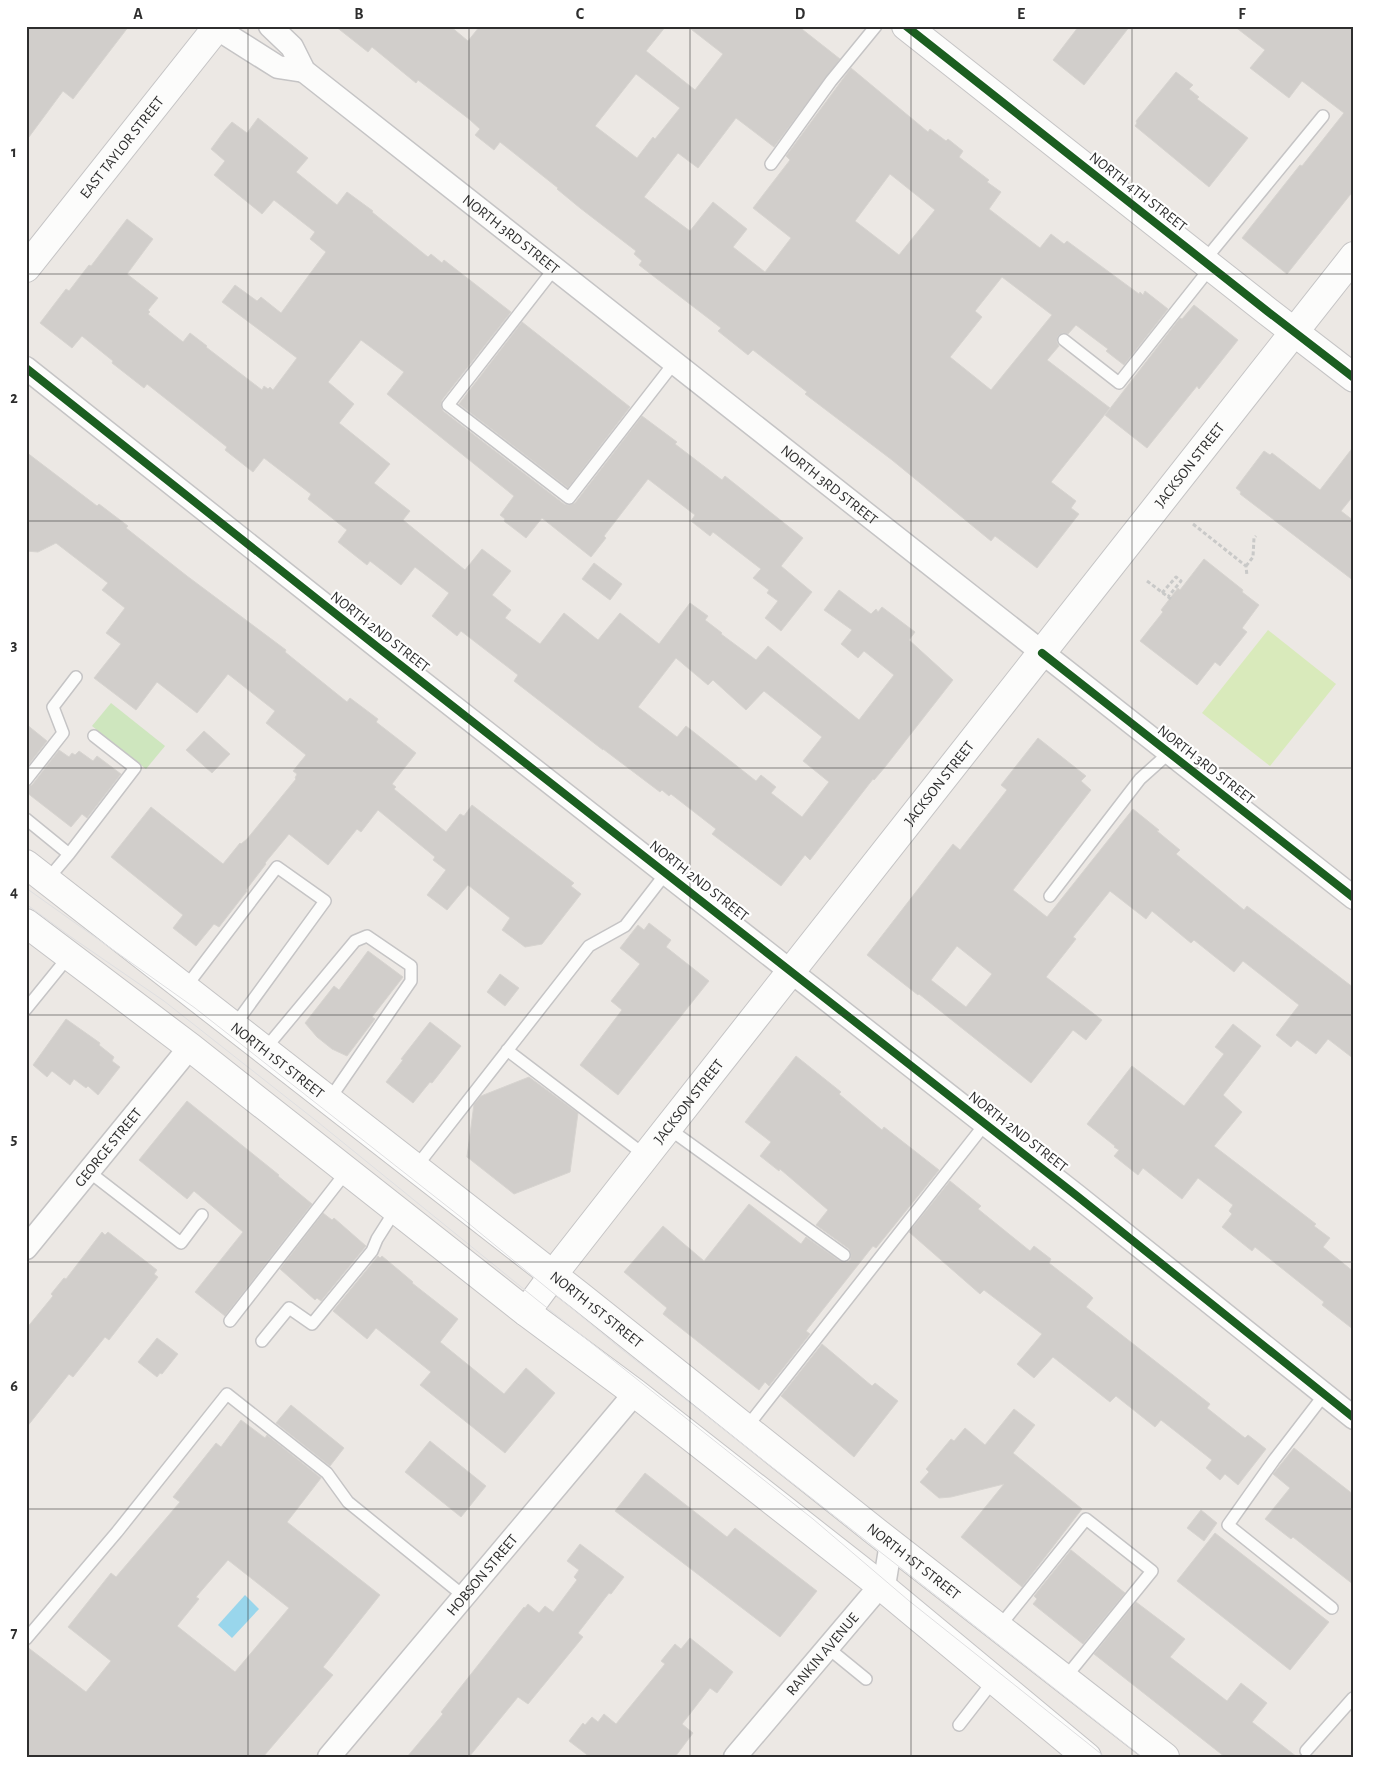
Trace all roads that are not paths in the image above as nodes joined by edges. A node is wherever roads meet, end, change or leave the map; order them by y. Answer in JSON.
{"nodes":[{"id":1,"x":270,"y":26,"type":"edge"},
{"id":2,"x":876,"y":26,"type":"edge"},
{"id":3,"x":906,"y":26,"type":"edge"},
{"id":4,"x":216,"y":27,"type":"edge"},
{"id":5,"x":304,"y":72,"type":"junction"},
{"id":6,"x":1323,"y":116,"type":"dead end"},
{"id":7,"x":771,"y":164,"type":"dead end"},
{"id":8,"x":1354,"y":256,"type":"edge"},
{"id":9,"x":1207,"y":264,"type":"junction"},
{"id":10,"x":26,"y":268,"type":"edge"},
{"id":11,"x":554,"y":269,"type":"junction"},
{"id":12,"x":1294,"y":332,"type":"junction"},
{"id":13,"x":1064,"y":340,"type":"dead end"},
{"id":14,"x":674,"y":363,"type":"junction"},
{"id":15,"x":26,"y":368,"type":"edge"},
{"id":16,"x":1354,"y":378,"type":"edge"},
{"id":17,"x":1042,"y":653,"type":"junction"},
{"id":18,"x":76,"y":677,"type":"dead end"},
{"id":19,"x":94,"y":736,"type":"dead end"},
{"id":20,"x":1169,"y":753,"type":"junction"},
{"id":21,"x":26,"y":780,"type":"edge"},
{"id":22,"x":26,"y":819,"type":"edge"},
{"id":23,"x":69,"y":854,"type":"junction"},
{"id":24,"x":36,"y":872,"type":"edge"},
{"id":25,"x":666,"y":873,"type":"junction"},
{"id":26,"x":1050,"y":896,"type":"dead end"},
{"id":27,"x":1354,"y":898,"type":"edge"},
{"id":28,"x":26,"y":923,"type":"edge"},
{"id":29,"x":69,"y":956,"type":"junction"},
{"id":30,"x":791,"y":972,"type":"junction"},
{"id":31,"x":186,"y":988,"type":"junction"},
{"id":32,"x":26,"y":1010,"type":"edge"},
{"id":33,"x":234,"y":1026,"type":"junction"},
{"id":34,"x":190,"y":1047,"type":"junction"},
{"id":35,"x":265,"y":1049,"type":"junction"},
{"id":36,"x":507,"y":1050,"type":"junction"},
{"id":37,"x":329,"y":1100,"type":"junction"},
{"id":38,"x":986,"y":1124,"type":"junction"},
{"id":39,"x":668,"y":1128,"type":"junction"},
{"id":40,"x":646,"y":1156,"type":"junction"},
{"id":41,"x":416,"y":1167,"type":"junction"},
{"id":42,"x":88,"y":1171,"type":"junction"},
{"id":43,"x":347,"y":1171,"type":"junction"},
{"id":44,"x":396,"y":1209,"type":"junction"},
{"id":45,"x":202,"y":1215,"type":"dead end"},
{"id":46,"x":26,"y":1248,"type":"edge"},
{"id":47,"x":844,"y":1256,"type":"dead end"},
{"id":48,"x":553,"y":1275,"type":"junction"},
{"id":49,"x":526,"y":1312,"type":"junction"},
{"id":50,"x":230,"y":1322,"type":"dead end"},
{"id":51,"x":262,"y":1342,"type":"dead end"},
{"id":52,"x":635,"y":1393,"type":"junction"},
{"id":53,"x":1324,"y":1395,"type":"junction"},
{"id":54,"x":1354,"y":1418,"type":"edge"},
{"id":55,"x":746,"y":1428,"type":"junction"},
{"id":56,"x":891,"y":1543,"type":"junction"},
{"id":57,"x":880,"y":1586,"type":"junction"},
{"id":58,"x":465,"y":1597,"type":"junction"},
{"id":59,"x":1332,"y":1608,"type":"dead end"},
{"id":60,"x":999,"y":1627,"type":"junction"},
{"id":61,"x":26,"y":1639,"type":"edge"},
{"id":62,"x":828,"y":1648,"type":"junction"},
{"id":63,"x":1065,"y":1678,"type":"junction"},
{"id":64,"x":866,"y":1679,"type":"dead end"},
{"id":65,"x":994,"y":1680,"type":"junction"},
{"id":66,"x":1354,"y":1699,"type":"edge"},
{"id":67,"x":959,"y":1725,"type":"dead end"},
{"id":68,"x":1306,"y":1751,"type":"dead end"},
{"id":69,"x":329,"y":1757,"type":"edge"},
{"id":70,"x":734,"y":1757,"type":"edge"},
{"id":71,"x":1087,"y":1757,"type":"edge"},
{"id":72,"x":1165,"y":1757,"type":"edge"}],
"edges":[{"from":1,"to":5,"type":"street","name":"NORTH 3RD STREET"},
{"from":2,"to":7,"type":"lane"},
{"from":3,"to":9,"type":"main road","name":"NORTH 4TH STREET"},
{"from":4,"to":5,"type":"street","name":"NORTH 3RD STREET"},
{"from":4,"to":10,"type":"main road","name":"EAST TAYLOR STREET"},
{"from":5,"to":11,"type":"street","name":"NORTH 3RD STREET"},
{"from":6,"to":9,"type":"lane"},
{"from":8,"to":12,"type":"main road","name":"JACKSON STREET"},
{"from":9,"to":12,"type":"main road","name":"NORTH 4TH STREET"},
{"from":9,"to":13,"type":"lane"},
{"from":11,"to":14,"type":"street","name":"NORTH 3RD STREET"},
{"from":11,"to":14,"type":"lane"},
{"from":12,"to":16,"type":"main road","name":"NORTH 4TH STREET"},
{"from":12,"to":17,"type":"main road","name":"JACKSON STREET"},
{"from":14,"to":17,"type":"street","name":"NORTH 3RD STREET"},
{"from":15,"to":25,"type":"street","name":"NORTH 2ND STREET"},
{"from":17,"to":20,"type":"street","name":"NORTH 3RD STREET"},
{"from":17,"to":30,"type":"main road","name":"JACKSON STREET"},
{"from":18,"to":21,"type":"lane"},
{"from":19,"to":23,"type":"lane"},
{"from":20,"to":26,"type":"lane"},
{"from":20,"to":27,"type":"street","name":"NORTH 3RD STREET"},
{"from":22,"to":23,"type":"lane"},
{"from":23,"to":24,"type":"lane"},
{"from":24,"to":31,"type":"main road","name":"NORTH 1ST STREET"},
{"from":25,"to":30,"type":"street","name":"NORTH 2ND STREET"},
{"from":25,"to":36,"type":"lane"},
{"from":28,"to":29,"type":"main road"},
{"from":29,"to":32,"type":"lane"},
{"from":29,"to":34,"type":"main road"},
{"from":30,"to":38,"type":"street","name":"NORTH 2ND STREET"},
{"from":30,"to":39,"type":"main road","name":"JACKSON STREET"},
{"from":31,"to":33,"type":"main road","name":"NORTH 1ST STREET"},
{"from":31,"to":33,"type":"lane"},
{"from":33,"to":35,"type":"main road","name":"NORTH 1ST STREET"},
{"from":34,"to":42,"type":"street","name":"GEORGE STREET"},
{"from":34,"to":43,"type":"main road"},
{"from":35,"to":37,"type":"main road","name":"NORTH 1ST STREET"},
{"from":35,"to":37,"type":"lane"},
{"from":36,"to":40,"type":"lane"},
{"from":36,"to":41,"type":"lane"},
{"from":37,"to":41,"type":"main road","name":"NORTH 1ST STREET"},
{"from":38,"to":53,"type":"street","name":"NORTH 2ND STREET"},
{"from":38,"to":55,"type":"lane"},
{"from":39,"to":40,"type":"main road","name":"JACKSON STREET"},
{"from":39,"to":47,"type":"lane"},
{"from":40,"to":48,"type":"main road","name":"JACKSON STREET"},
{"from":41,"to":48,"type":"main road","name":"NORTH 1ST STREET"},
{"from":42,"to":45,"type":"lane"},
{"from":42,"to":46,"type":"street","name":"GEORGE STREET"},
{"from":43,"to":44,"type":"main road"},
{"from":43,"to":50,"type":"lane"},
{"from":44,"to":49,"type":"main road"},
{"from":44,"to":51,"type":"lane"},
{"from":48,"to":49,"type":"main road","name":"JACKSON STREET"},
{"from":48,"to":55,"type":"main road","name":"NORTH 1ST STREET"},
{"from":49,"to":52,"type":"main road"},
{"from":52,"to":57,"type":"main road"},
{"from":52,"to":58,"type":"street","name":"HOBSON STREET"},
{"from":53,"to":54,"type":"street","name":"NORTH 2ND STREET"},
{"from":53,"to":59,"type":"lane"},
{"from":55,"to":56,"type":"main road","name":"NORTH 1ST STREET"},
{"from":56,"to":57,"type":"street","name":"RANKIN AVENUE"},
{"from":56,"to":60,"type":"main road","name":"NORTH 1ST STREET"},
{"from":57,"to":62,"type":"street","name":"RANKIN AVENUE"},
{"from":57,"to":65,"type":"main road"},
{"from":58,"to":61,"type":"lane"},
{"from":58,"to":69,"type":"street","name":"HOBSON STREET"},
{"from":60,"to":63,"type":"main road","name":"NORTH 1ST STREET"},
{"from":60,"to":63,"type":"lane"},
{"from":62,"to":64,"type":"lane"},
{"from":62,"to":70,"type":"street","name":"RANKIN AVENUE"},
{"from":63,"to":72,"type":"main road","name":"NORTH 1ST STREET"},
{"from":65,"to":67,"type":"lane"},
{"from":65,"to":71,"type":"main road"},
{"from":66,"to":68,"type":"lane"}]}
